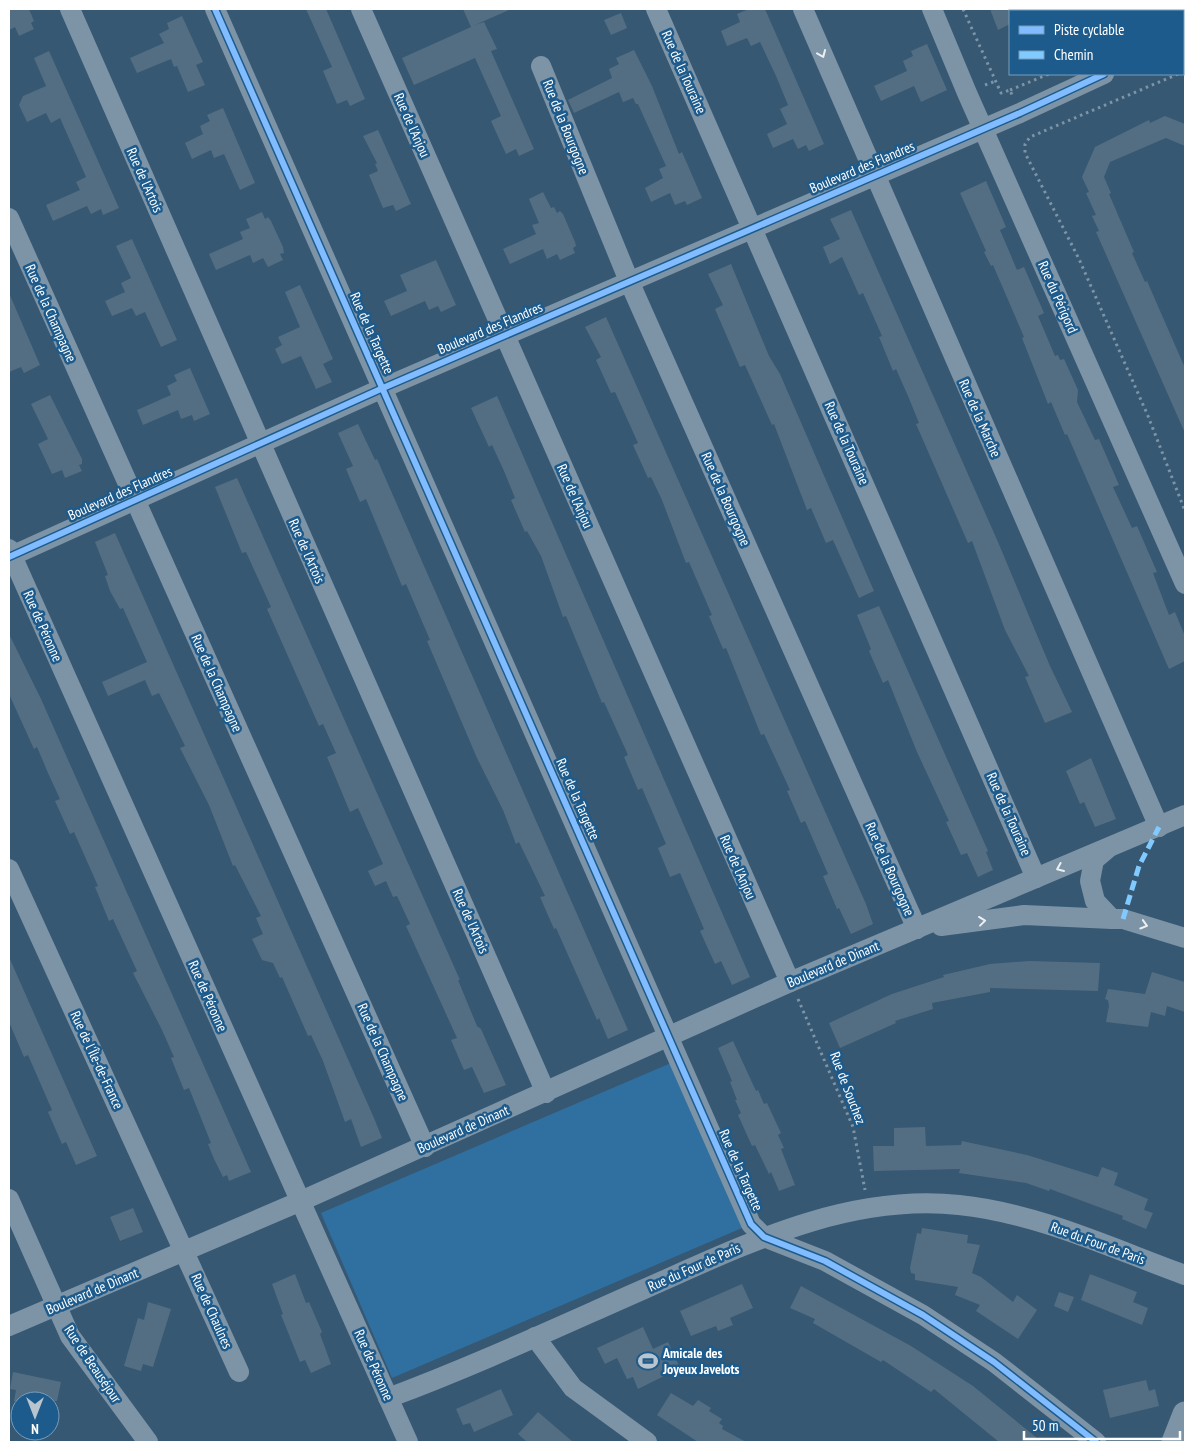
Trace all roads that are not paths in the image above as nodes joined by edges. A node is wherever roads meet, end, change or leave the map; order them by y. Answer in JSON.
{"nodes":[{"id":1,"x":70,"y":9,"type":"edge"},
{"id":2,"x":215,"y":9,"type":"edge"},
{"id":3,"x":362,"y":9,"type":"edge"},
{"id":4,"x":656,"y":9,"type":"edge"},
{"id":5,"x":803,"y":9,"type":"edge"},
{"id":6,"x":932,"y":9,"type":"edge"},
{"id":7,"x":540,"y":66,"type":"dead end"},
{"id":8,"x":1102,"y":75,"type":"edge"},
{"id":9,"x":984,"y":128,"type":"junction"},
{"id":10,"x":874,"y":176,"type":"junction"},
{"id":11,"x":9,"y":218,"type":"edge"},
{"id":12,"x":753,"y":228,"type":"junction"},
{"id":13,"x":629,"y":282,"type":"junction"},
{"id":14,"x":505,"y":335,"type":"junction"},
{"id":15,"x":383,"y":388,"type":"junction"},
{"id":16,"x":260,"y":444,"type":"junction"},
{"id":17,"x":135,"y":500,"type":"junction"},
{"id":18,"x":10,"y":554,"type":"edge"},
{"id":19,"x":1185,"y":584,"type":"edge"},
{"id":20,"x":1185,"y":815,"type":"edge"},
{"id":21,"x":1159,"y":826,"type":"junction"},
{"id":22,"x":1109,"y":848,"type":"junction"},
{"id":23,"x":9,"y":869,"type":"edge"},
{"id":24,"x":1036,"y":878,"type":"junction"},
{"id":25,"x":1112,"y":919,"type":"junction"},
{"id":26,"x":917,"y":929,"type":"junction"},
{"id":27,"x":1185,"y":938,"type":"edge"},
{"id":28,"x":790,"y":982,"type":"junction"},
{"id":29,"x":670,"y":1038,"type":"junction"},
{"id":30,"x":546,"y":1093,"type":"junction"},
{"id":31,"x":425,"y":1146,"type":"junction"},
{"id":32,"x":9,"y":1199,"type":"edge"},
{"id":33,"x":301,"y":1202,"type":"junction"},
{"id":34,"x":764,"y":1237,"type":"junction"},
{"id":35,"x":185,"y":1251,"type":"junction"},
{"id":36,"x":1185,"y":1275,"type":"edge"},
{"id":37,"x":56,"y":1306,"type":"junction"},
{"id":38,"x":9,"y":1326,"type":"edge"},
{"id":39,"x":536,"y":1337,"type":"junction"},
{"id":40,"x":239,"y":1372,"type":"dead end"},
{"id":41,"x":388,"y":1398,"type":"junction"},
{"id":42,"x":1185,"y":1414,"type":"edge"},
{"id":43,"x":148,"y":1442,"type":"edge"},
{"id":44,"x":408,"y":1442,"type":"edge"},
{"id":45,"x":647,"y":1442,"type":"edge"},
{"id":46,"x":1096,"y":1442,"type":"edge"},
{"id":47,"x":1174,"y":1442,"type":"edge"}],
"edges":[{"from":1,"to":16,"type":"street","name":"Rue de l'Artois"},
{"from":2,"to":15,"type":"street","name":"Rue de la Targette"},
{"from":3,"to":14,"type":"street","name":"Rue de l'Anjou"},
{"from":4,"to":12,"type":"street","name":"Rue de la Touraine"},
{"from":5,"to":10,"type":"street","name":"Rue de la Marche","one_way":true},
{"from":6,"to":9,"type":"street","name":"Rue du Périgord"},
{"from":7,"to":13,"type":"street","name":"Rue de la Bourgogne"},
{"from":8,"to":9,"type":"street","name":"Boulevard des Flandres"},
{"from":9,"to":10,"type":"street","name":"Boulevard des Flandres"},
{"from":9,"to":19,"type":"street","name":"Rue du Périgord"},
{"from":10,"to":12,"type":"street","name":"Boulevard des Flandres"},
{"from":10,"to":21,"type":"street","name":"Rue de la Marche"},
{"from":11,"to":17,"type":"street","name":"Rue de la Champagne"},
{"from":12,"to":13,"type":"street","name":"Boulevard des Flandres"},
{"from":12,"to":24,"type":"street","name":"Rue de la Touraine"},
{"from":13,"to":14,"type":"street","name":"Boulevard des Flandres"},
{"from":13,"to":26,"type":"street","name":"Rue de la Bourgogne"},
{"from":14,"to":15,"type":"street","name":"Boulevard des Flandres"},
{"from":14,"to":28,"type":"street","name":"Rue de l'Anjou"},
{"from":15,"to":16,"type":"street","name":"Boulevard des Flandres"},
{"from":15,"to":29,"type":"street","name":"Rue de la Targette"},
{"from":16,"to":17,"type":"street","name":"Boulevard des Flandres"},
{"from":16,"to":30,"type":"street","name":"Rue de l'Artois"},
{"from":17,"to":18,"type":"street","name":"Boulevard des Flandres"},
{"from":17,"to":31,"type":"street","name":"Rue de la Champagne"},
{"from":18,"to":33,"type":"street","name":"Rue de Péronne"},
{"from":20,"to":21,"type":"street","name":"Boulevard de Dinant"},
{"from":21,"to":22,"type":"street","name":"Boulevard de Dinant"},
{"from":22,"to":24,"type":"street","name":"Boulevard de Dinant","one_way":true},
{"from":22,"to":25,"type":"street"},
{"from":23,"to":35,"type":"street","name":"Rue de l'Île-de-France"},
{"from":24,"to":26,"type":"street","name":"Boulevard de Dinant"},
{"from":26,"to":25,"type":"street","name":"Boulevard de Dinant","one_way":true},
{"from":25,"to":27,"type":"street","name":"Boulevard de Dinant","one_way":true},
{"from":26,"to":28,"type":"street","name":"Boulevard de Dinant"},
{"from":28,"to":29,"type":"street","name":"Boulevard de Dinant"},
{"from":29,"to":30,"type":"street","name":"Boulevard de Dinant"},
{"from":29,"to":34,"type":"street","name":"Rue de la Targette"},
{"from":30,"to":31,"type":"street","name":"Boulevard de Dinant"},
{"from":31,"to":33,"type":"street","name":"Boulevard de Dinant"},
{"from":32,"to":37,"type":"street","name":"Rue de Beauséjour"},
{"from":33,"to":35,"type":"street","name":"Boulevard de Dinant"},
{"from":33,"to":41,"type":"street","name":"Rue de Péronne"},
{"from":34,"to":36,"type":"street","name":"Rue du Four de Paris"},
{"from":34,"to":39,"type":"street","name":"Rue du Four de Paris"},
{"from":34,"to":46,"type":"street","name":"Rue de la Targette"},
{"from":35,"to":37,"type":"street","name":"Boulevard de Dinant"},
{"from":35,"to":40,"type":"street","name":"Rue de Chaulnes"},
{"from":37,"to":38,"type":"street","name":"Boulevard de Dinant"},
{"from":37,"to":43,"type":"street","name":"Rue de Beauséjour"},
{"from":39,"to":41,"type":"street","name":"Rue du Four de Paris"},
{"from":39,"to":45,"type":"street"},
{"from":41,"to":44,"type":"street","name":"Rue de Péronne"},
{"from":42,"to":47,"type":"street"}]}
